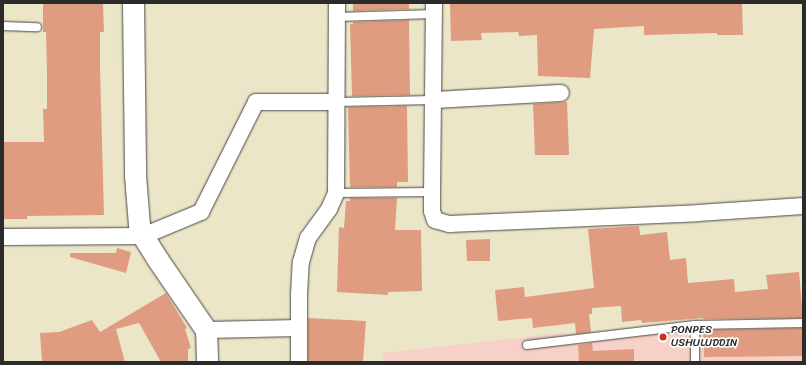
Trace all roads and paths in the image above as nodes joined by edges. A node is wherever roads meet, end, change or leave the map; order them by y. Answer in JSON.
{"nodes":[{"id":1,"x":133,"y":3,"type":"edge"},
{"id":2,"x":434,"y":9,"type":"edge"},
{"id":3,"x":337,"y":10,"type":"edge"},
{"id":4,"x":3,"y":26,"type":"edge"},
{"id":5,"x":37,"y":27,"type":"dead end"},
{"id":6,"x":561,"y":93,"type":"dead end"},
{"id":7,"x":434,"y":100,"type":"junction"},
{"id":8,"x":337,"y":102,"type":"junction"},
{"id":9,"x":432,"y":192,"type":"junction"},
{"id":10,"x":336,"y":193,"type":"junction"},
{"id":11,"x":803,"y":206,"type":"edge"},
{"id":12,"x":3,"y":236,"type":"edge"},
{"id":13,"x":143,"y":236,"type":"junction"},
{"id":14,"x":803,"y":323,"type":"edge"},
{"id":15,"x":695,"y":325,"type":"junction"},
{"id":16,"x":299,"y":328,"type":"junction"},
{"id":17,"x":206,"y":330,"type":"junction"},
{"id":18,"x":527,"y":345,"type":"dead end"},
{"id":19,"x":207,"y":362,"type":"edge"},
{"id":20,"x":299,"y":362,"type":"edge"},
{"id":21,"x":695,"y":362,"type":"edge"}],
"edges":[{"from":1,"to":13,"type":"street"},
{"from":2,"to":3,"type":"lane"},
{"from":2,"to":7,"type":"street"},
{"from":3,"to":8,"type":"street"},
{"from":4,"to":5,"type":"lane"},
{"from":6,"to":7,"type":"street"},
{"from":7,"to":8,"type":"lane"},
{"from":7,"to":9,"type":"street"},
{"from":8,"to":10,"type":"street"},
{"from":8,"to":13,"type":"street"},
{"from":9,"to":10,"type":"lane"},
{"from":9,"to":11,"type":"street"},
{"from":10,"to":16,"type":"street"},
{"from":12,"to":13,"type":"street"},
{"from":13,"to":17,"type":"street"},
{"from":14,"to":15,"type":"lane"},
{"from":15,"to":18,"type":"lane"},
{"from":15,"to":21,"type":"lane"},
{"from":16,"to":17,"type":"street"},
{"from":16,"to":20,"type":"street"},
{"from":17,"to":19,"type":"street"}]}
